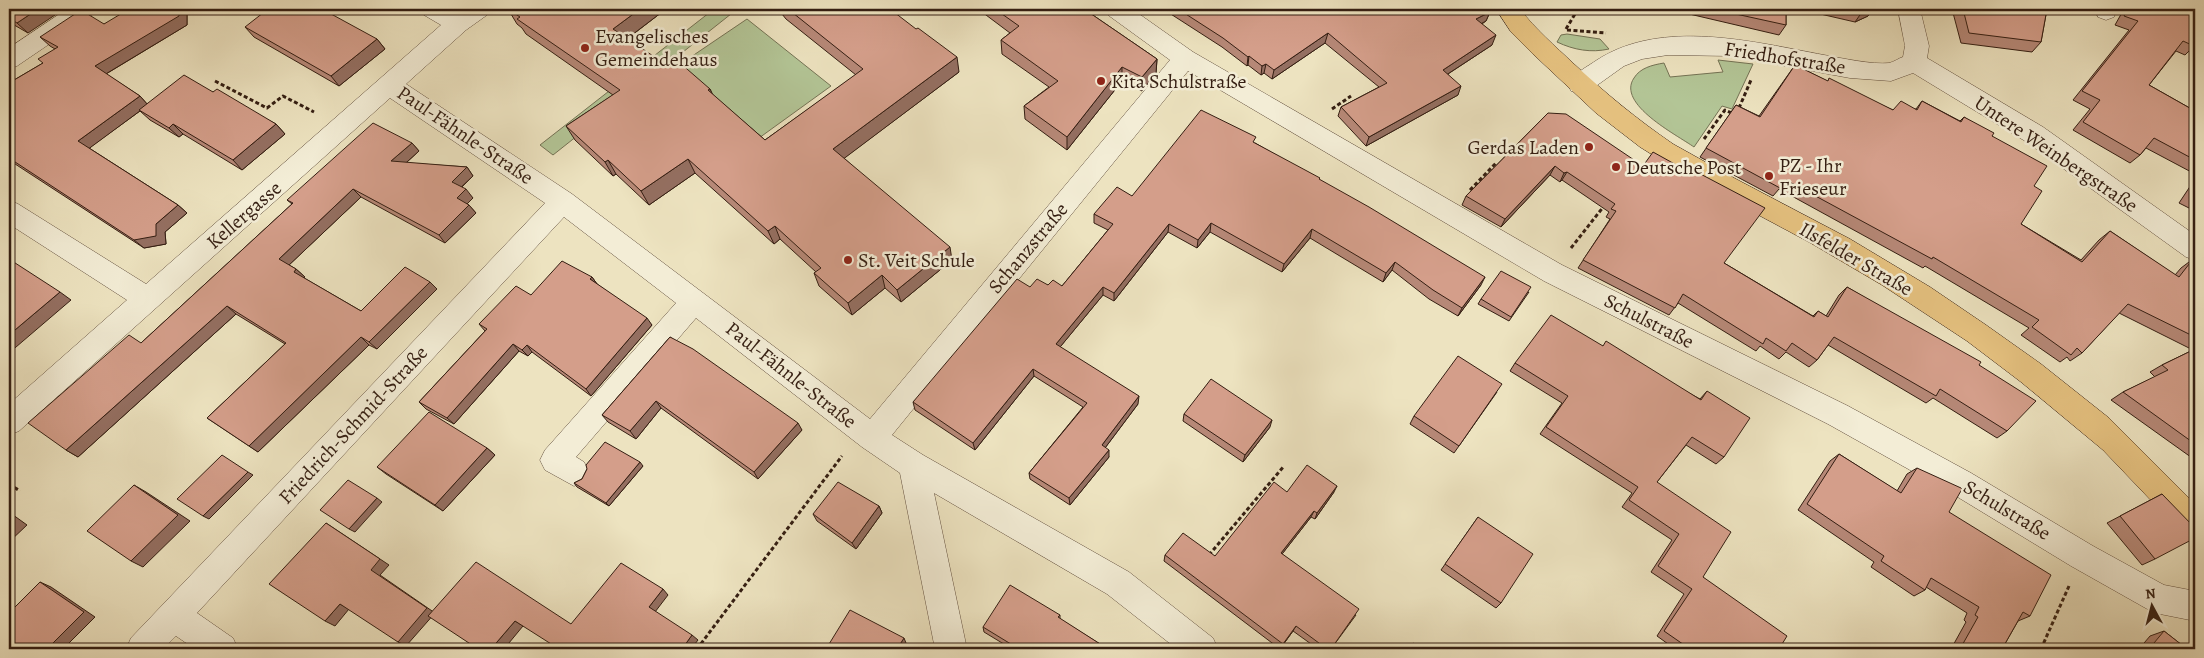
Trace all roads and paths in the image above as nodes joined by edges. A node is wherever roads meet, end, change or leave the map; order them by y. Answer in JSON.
{"nodes":[{"id":1,"x":84,"y":9,"type":"edge"},
{"id":2,"x":432,"y":9,"type":"edge"},
{"id":3,"x":479,"y":9,"type":"edge"},
{"id":4,"x":1116,"y":9,"type":"edge"},
{"id":5,"x":1507,"y":9,"type":"edge"},
{"id":6,"x":1578,"y":9,"type":"edge"},
{"id":7,"x":1909,"y":9,"type":"edge"},
{"id":8,"x":458,"y":24,"type":"junction"},
{"id":9,"x":1566,"y":29,"type":"dead end"},
{"id":10,"x":1762,"y":53,"type":"junction"},
{"id":11,"x":1185,"y":58,"type":"junction"},
{"id":12,"x":9,"y":60,"type":"edge"},
{"id":13,"x":1914,"y":62,"type":"junction"},
{"id":14,"x":216,"y":81,"type":"dead end"},
{"id":15,"x":1580,"y":84,"type":"junction"},
{"id":16,"x":390,"y":86,"type":"junction"},
{"id":17,"x":344,"y":126,"type":"junction"},
{"id":18,"x":1496,"y":162,"type":"dead end"},
{"id":19,"x":1686,"y":164,"type":"junction"},
{"id":20,"x":1475,"y":184,"type":"edge"},
{"id":21,"x":563,"y":201,"type":"junction"},
{"id":22,"x":1608,"y":201,"type":"edge"},
{"id":23,"x":9,"y":211,"type":"edge"},
{"id":24,"x":1573,"y":246,"type":"dead end"},
{"id":25,"x":2195,"y":249,"type":"edge"},
{"id":26,"x":148,"y":299,"type":"junction"},
{"id":27,"x":694,"y":301,"type":"junction"},
{"id":28,"x":9,"y":422,"type":"edge"},
{"id":29,"x":867,"y":434,"type":"junction"},
{"id":30,"x":913,"y":465,"type":"junction"},
{"id":31,"x":1284,"y":466,"type":"dead end"},
{"id":32,"x":574,"y":472,"type":"dead end"},
{"id":33,"x":9,"y":484,"type":"edge"},
{"id":34,"x":20,"y":491,"type":"dead end"},
{"id":35,"x":2195,"y":525,"type":"edge"},
{"id":36,"x":1203,"y":562,"type":"edge"},
{"id":37,"x":2195,"y":606,"type":"edge"},
{"id":38,"x":2058,"y":609,"type":"dead end"},
{"id":39,"x":174,"y":616,"type":"junction"},
{"id":40,"x":142,"y":649,"type":"edge"},
{"id":41,"x":222,"y":649,"type":"edge"},
{"id":42,"x":697,"y":649,"type":"edge"},
{"id":43,"x":951,"y":649,"type":"edge"},
{"id":44,"x":1202,"y":649,"type":"edge"},
{"id":45,"x":2041,"y":649,"type":"edge"}],
"edges":[{"from":1,"to":12,"type":"street"},
{"from":2,"to":8,"type":"street"},
{"from":3,"to":8,"type":"street","name":"Kellergasse"},
{"from":4,"to":11,"type":"street","name":"Schulstraße"},
{"from":5,"to":15,"type":"main road","name":"Ilsfelder Straße"},
{"from":6,"to":9,"type":"path"},
{"from":7,"to":13,"type":"street"},
{"from":8,"to":16,"type":"street","name":"Kellergasse"},
{"from":10,"to":13,"type":"street","name":"Friedhofstraße"},
{"from":10,"to":15,"type":"street","name":"Friedhofstraße"},
{"from":10,"to":19,"type":"path"},
{"from":11,"to":29,"type":"street","name":"Schanzstraße"},
{"from":11,"to":37,"type":"street","name":"Schulstraße"},
{"from":13,"to":25,"type":"street","name":"Untere Weinbergstraße"},
{"from":14,"to":17,"type":"path"},
{"from":15,"to":19,"type":"main road","name":"Ilsfelder Straße"},
{"from":16,"to":17,"type":"street","name":"Kellergasse"},
{"from":16,"to":21,"type":"street","name":"Paul-Fähnle-Straße"},
{"from":17,"to":26,"type":"street","name":"Kellergasse"},
{"from":18,"to":20,"type":"path"},
{"from":19,"to":35,"type":"main road","name":"Ilsfelder Straße"},
{"from":21,"to":27,"type":"street","name":"Paul-Fähnle-Straße"},
{"from":21,"to":39,"type":"street","name":"Friedrich-Schmid-Straße"},
{"from":22,"to":24,"type":"path"},
{"from":23,"to":26,"type":"street"},
{"from":26,"to":28,"type":"street","name":"Kellergasse"},
{"from":27,"to":29,"type":"street","name":"Paul-Fähnle-Straße"},
{"from":27,"to":32,"type":"street"},
{"from":29,"to":30,"type":"street","name":"Paul-Fähnle-Straße"},
{"from":29,"to":42,"type":"path"},
{"from":30,"to":43,"type":"street"},
{"from":30,"to":44,"type":"street","name":"Paul-Fähnle-Straße"},
{"from":31,"to":36,"type":"path"},
{"from":33,"to":34,"type":"path"},
{"from":38,"to":45,"type":"path"},
{"from":39,"to":40,"type":"street","name":"Friedrich-Schmid-Straße"},
{"from":39,"to":41,"type":"street"}]}
